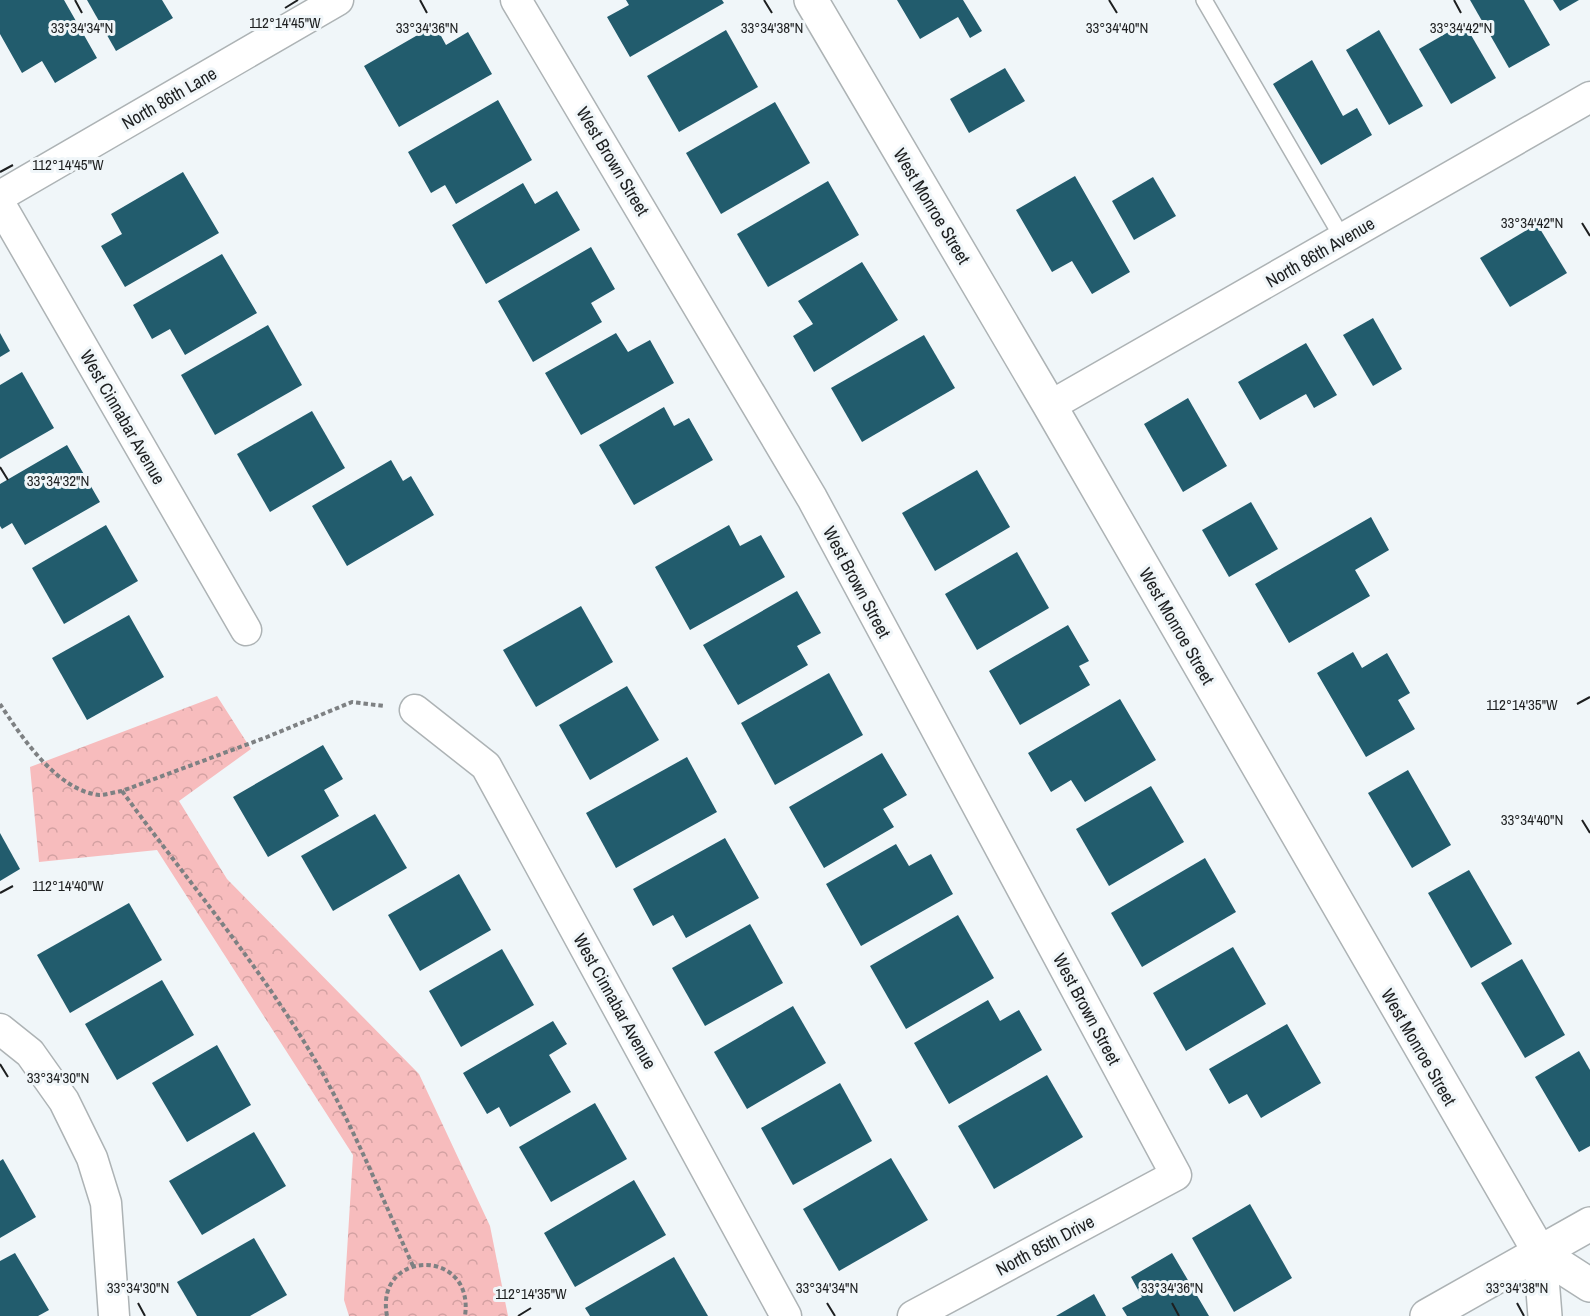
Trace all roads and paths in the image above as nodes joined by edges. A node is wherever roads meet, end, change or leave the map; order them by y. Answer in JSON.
{"nodes":[{"id":1,"x":338,"y":0,"type":"edge"},
{"id":2,"x":516,"y":0,"type":"edge"},
{"id":3,"x":811,"y":0,"type":"edge"},
{"id":4,"x":1204,"y":0,"type":"edge"},
{"id":5,"x":1590,"y":97,"type":"edge"},
{"id":6,"x":0,"y":196,"type":"edge"},
{"id":7,"x":0,"y":204,"type":"edge"},
{"id":8,"x":1343,"y":239,"type":"junction"},
{"id":9,"x":1050,"y":406,"type":"junction"},
{"id":10,"x":246,"y":630,"type":"dead end"},
{"id":11,"x":0,"y":704,"type":"edge"},
{"id":12,"x":415,"y":710,"type":"joint"},
{"id":13,"x":122,"y":791,"type":"junction"},
{"id":14,"x":0,"y":1029,"type":"edge"},
{"id":15,"x":1176,"y":1175,"type":"joint"},
{"id":16,"x":1590,"y":1224,"type":"edge"},
{"id":17,"x":1540,"y":1253,"type":"junction"},
{"id":18,"x":413,"y":1266,"type":"junction"},
{"id":19,"x":1590,"y":1285,"type":"edge"},
{"id":20,"x":114,"y":1316,"type":"edge"},
{"id":21,"x":387,"y":1316,"type":"edge"},
{"id":22,"x":465,"y":1316,"type":"edge"},
{"id":23,"x":786,"y":1316,"type":"edge"},
{"id":24,"x":913,"y":1316,"type":"edge"},
{"id":25,"x":1427,"y":1316,"type":"edge"},
{"id":26,"x":1545,"y":1316,"type":"edge"}],
"edges":[{"from":1,"to":6,"type":"street","name":"North 86th Lane"},
{"from":2,"to":15,"type":"street","name":"West Brown Street"},
{"from":3,"to":9,"type":"street","name":"West Monroe Street"},
{"from":4,"to":8,"type":"lane"},
{"from":5,"to":8,"type":"street","name":"North 86th Avenue"},
{"from":7,"to":10,"type":"street","name":"West Cinnabar Avenue"},
{"from":8,"to":9,"type":"street","name":"North 86th Avenue"},
{"from":9,"to":17,"type":"street","name":"West Monroe Street"},
{"from":11,"to":13,"type":"path"},
{"from":12,"to":13,"type":"path"},
{"from":12,"to":23,"type":"street","name":"West Cinnabar Avenue"},
{"from":13,"to":18,"type":"path"},
{"from":14,"to":20,"type":"street"},
{"from":15,"to":24,"type":"street","name":"North 85th Drive"},
{"from":16,"to":17,"type":"street"},
{"from":17,"to":19,"type":"street","name":"West Monroe Street"},
{"from":17,"to":25,"type":"street"},
{"from":17,"to":26,"type":"street","name":"West Monroe Street"},
{"from":18,"to":21,"type":"path"},
{"from":18,"to":22,"type":"path"}]}
